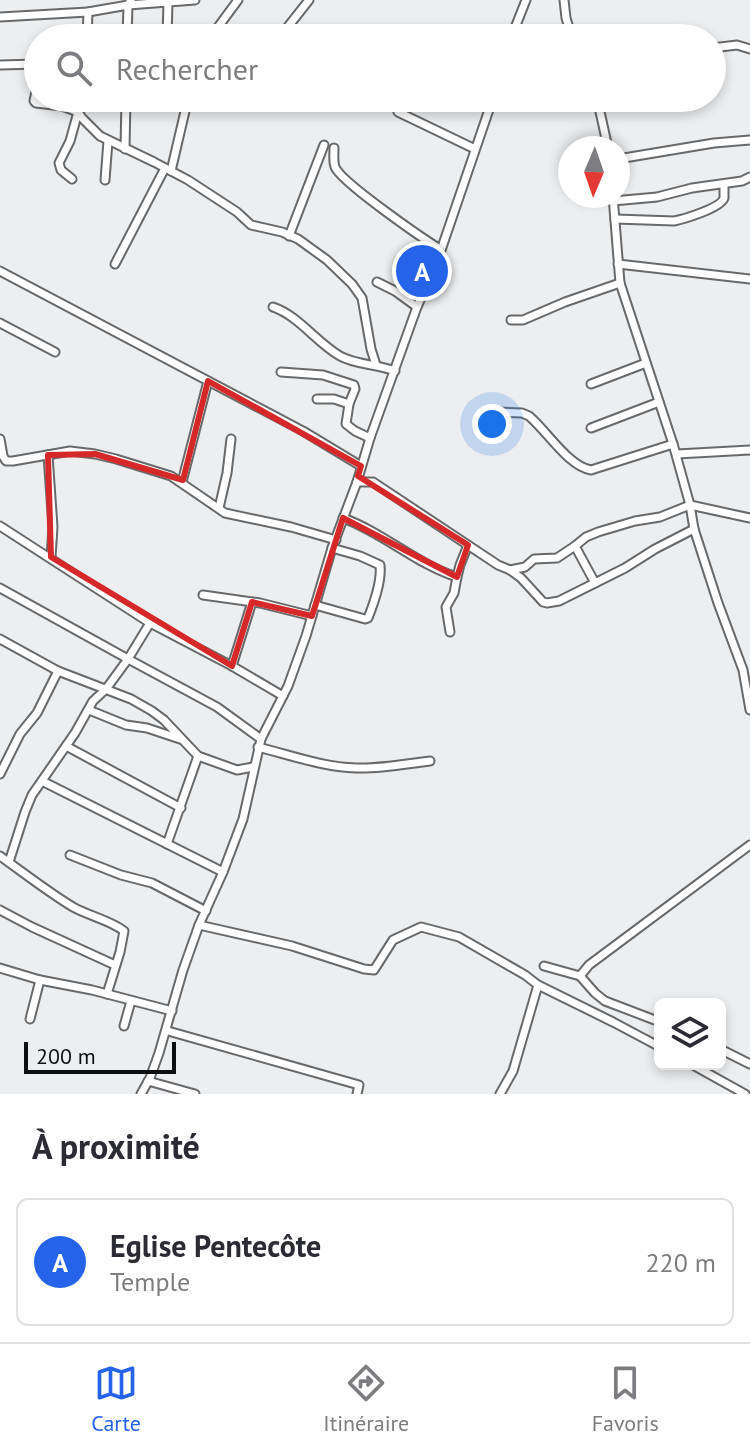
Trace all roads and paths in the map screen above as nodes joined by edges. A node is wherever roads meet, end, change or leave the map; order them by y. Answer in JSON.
{"nodes":[{"id":1,"x":195,"y":0,"type":"edge"},
{"id":2,"x":238,"y":0,"type":"edge"},
{"id":3,"x":309,"y":0,"type":"edge"},
{"id":4,"x":526,"y":0,"type":"edge"},
{"id":5,"x":564,"y":0,"type":"edge"},
{"id":6,"x":168,"y":2,"type":"junction"},
{"id":7,"x":129,"y":3,"type":"edge"},
{"id":8,"x":88,"y":12,"type":"junction"},
{"id":9,"x":0,"y":17,"type":"edge"},
{"id":10,"x":88,"y":24,"type":"edge"},
{"id":11,"x":128,"y":24,"type":"edge"},
{"id":12,"x":167,"y":24,"type":"edge"},
{"id":13,"x":220,"y":24,"type":"edge"},
{"id":14,"x":290,"y":24,"type":"edge"},
{"id":15,"x":517,"y":24,"type":"edge"},
{"id":16,"x":568,"y":24,"type":"edge"},
{"id":17,"x":726,"y":46,"type":"edge"},
{"id":18,"x":750,"y":49,"type":"edge"},
{"id":19,"x":24,"y":64,"type":"edge"},
{"id":20,"x":0,"y":65,"type":"edge"},
{"id":21,"x":78,"y":112,"type":"joint"},
{"id":22,"x":126,"y":112,"type":"edge"},
{"id":23,"x":185,"y":112,"type":"edge"},
{"id":24,"x":398,"y":112,"type":"dead end"},
{"id":25,"x":488,"y":112,"type":"edge"},
{"id":26,"x":600,"y":112,"type":"edge"},
{"id":27,"x":605,"y":136,"type":"edge"},
{"id":28,"x":750,"y":140,"type":"edge"},
{"id":29,"x":108,"y":141,"type":"junction"},
{"id":30,"x":324,"y":145,"type":"dead end"},
{"id":31,"x":334,"y":148,"type":"dead end"},
{"id":32,"x":125,"y":149,"type":"junction"},
{"id":33,"x":475,"y":149,"type":"junction"},
{"id":34,"x":630,"y":157,"type":"edge"},
{"id":35,"x":168,"y":170,"type":"junction"},
{"id":36,"x":750,"y":177,"type":"edge"},
{"id":37,"x":72,"y":179,"type":"dead end"},
{"id":38,"x":105,"y":180,"type":"dead end"},
{"id":39,"x":724,"y":184,"type":"junction"},
{"id":40,"x":630,"y":198,"type":"edge"},
{"id":41,"x":614,"y":208,"type":"edge"},
{"id":42,"x":615,"y":219,"type":"junction"},
{"id":43,"x":289,"y":236,"type":"junction"},
{"id":44,"x":440,"y":249,"type":"junction"},
{"id":45,"x":115,"y":264,"type":"dead end"},
{"id":46,"x":618,"y":264,"type":"junction"},
{"id":47,"x":0,"y":271,"type":"edge"},
{"id":48,"x":750,"y":279,"type":"edge"},
{"id":49,"x":377,"y":282,"type":"dead end"},
{"id":50,"x":620,"y":283,"type":"junction"},
{"id":51,"x":273,"y":307,"type":"dead end"},
{"id":52,"x":417,"y":307,"type":"junction"},
{"id":53,"x":511,"y":320,"type":"dead end"},
{"id":54,"x":0,"y":323,"type":"edge"},
{"id":55,"x":55,"y":352,"type":"dead end"},
{"id":56,"x":646,"y":363,"type":"junction"},
{"id":57,"x":376,"y":365,"type":"junction"},
{"id":58,"x":395,"y":371,"type":"junction"},
{"id":59,"x":281,"y":372,"type":"dead end"},
{"id":60,"x":208,"y":381,"type":"junction"},
{"id":61,"x":591,"y":384,"type":"dead end"},
{"id":62,"x":317,"y":399,"type":"dead end"},
{"id":63,"x":659,"y":402,"type":"junction"},
{"id":64,"x":349,"y":404,"type":"junction"},
{"id":65,"x":499,"y":412,"type":"dead end"},
{"id":66,"x":591,"y":428,"type":"dead end"},
{"id":67,"x":370,"y":438,"type":"junction"},
{"id":68,"x":0,"y":439,"type":"edge"},
{"id":69,"x":231,"y":439,"type":"dead end"},
{"id":70,"x":673,"y":444,"type":"junction"},
{"id":71,"x":750,"y":450,"type":"edge"},
{"id":72,"x":677,"y":454,"type":"junction"},
{"id":73,"x":48,"y":455,"type":"junction"},
{"id":74,"x":361,"y":469,"type":"junction"},
{"id":75,"x":370,"y":481,"type":"junction"},
{"id":76,"x":182,"y":482,"type":"junction"},
{"id":77,"x":357,"y":482,"type":"junction"},
{"id":78,"x":690,"y":505,"type":"junction"},
{"id":79,"x":219,"y":508,"type":"junction"},
{"id":80,"x":343,"y":518,"type":"junction"},
{"id":81,"x":750,"y":518,"type":"edge"},
{"id":82,"x":0,"y":526,"type":"edge"},
{"id":83,"x":694,"y":529,"type":"junction"},
{"id":84,"x":334,"y":544,"type":"junction"},
{"id":85,"x":468,"y":545,"type":"junction"},
{"id":86,"x":575,"y":546,"type":"junction"},
{"id":87,"x":51,"y":557,"type":"junction"},
{"id":88,"x":510,"y":570,"type":"junction"},
{"id":89,"x":457,"y":577,"type":"junction"},
{"id":90,"x":595,"y":583,"type":"junction"},
{"id":91,"x":0,"y":588,"type":"edge"},
{"id":92,"x":203,"y":595,"type":"dead end"},
{"id":93,"x":252,"y":602,"type":"junction"},
{"id":94,"x":315,"y":605,"type":"junction"},
{"id":95,"x":312,"y":616,"type":"junction"},
{"id":96,"x":150,"y":623,"type":"junction"},
{"id":97,"x":450,"y":632,"type":"dead end"},
{"id":98,"x":0,"y":639,"type":"edge"},
{"id":99,"x":128,"y":659,"type":"junction"},
{"id":100,"x":232,"y":666,"type":"junction"},
{"id":101,"x":743,"y":670,"type":"junction"},
{"id":102,"x":58,"y":671,"type":"junction"},
{"id":103,"x":750,"y":680,"type":"edge"},
{"id":104,"x":106,"y":689,"type":"junction"},
{"id":105,"x":283,"y":696,"type":"junction"},
{"id":106,"x":89,"y":710,"type":"junction"},
{"id":107,"x":750,"y":710,"type":"edge"},
{"id":108,"x":182,"y":740,"type":"junction"},
{"id":109,"x":260,"y":743,"type":"junction"},
{"id":110,"x":66,"y":746,"type":"junction"},
{"id":111,"x":198,"y":756,"type":"junction"},
{"id":112,"x":430,"y":761,"type":"dead end"},
{"id":113,"x":253,"y":767,"type":"junction"},
{"id":114,"x":237,"y":770,"type":"junction"},
{"id":115,"x":0,"y":774,"type":"edge"},
{"id":116,"x":42,"y":781,"type":"junction"},
{"id":117,"x":249,"y":789,"type":"junction"},
{"id":118,"x":181,"y":808,"type":"junction"},
{"id":119,"x":167,"y":844,"type":"junction"},
{"id":120,"x":750,"y":845,"type":"edge"},
{"id":121,"x":70,"y":855,"type":"dead end"},
{"id":122,"x":0,"y":856,"type":"edge"},
{"id":123,"x":9,"y":862,"type":"junction"},
{"id":124,"x":223,"y":872,"type":"junction"},
{"id":125,"x":0,"y":910,"type":"edge"},
{"id":126,"x":206,"y":911,"type":"junction"},
{"id":127,"x":199,"y":925,"type":"junction"},
{"id":128,"x":115,"y":965,"type":"junction"},
{"id":129,"x":544,"y":966,"type":"dead end"},
{"id":130,"x":1,"y":968,"type":"edge"},
{"id":131,"x":580,"y":976,"type":"junction"},
{"id":132,"x":0,"y":979,"type":"edge"},
{"id":133,"x":40,"y":980,"type":"junction"},
{"id":134,"x":538,"y":985,"type":"junction"},
{"id":135,"x":107,"y":994,"type":"junction"},
{"id":136,"x":131,"y":1001,"type":"junction"},
{"id":137,"x":172,"y":1011,"type":"junction"},
{"id":138,"x":30,"y":1019,"type":"dead end"},
{"id":139,"x":654,"y":1020,"type":"edge"},
{"id":140,"x":124,"y":1026,"type":"dead end"},
{"id":141,"x":168,"y":1031,"type":"dead end"},
{"id":142,"x":654,"y":1044,"type":"edge"},
{"id":143,"x":726,"y":1052,"type":"edge"},
{"id":144,"x":750,"y":1064,"type":"edge"},
{"id":145,"x":702,"y":1070,"type":"edge"},
{"id":146,"x":148,"y":1081,"type":"junction"},
{"id":147,"x":141,"y":1094,"type":"edge"},
{"id":148,"x":195,"y":1094,"type":"edge"},
{"id":149,"x":357,"y":1094,"type":"edge"},
{"id":150,"x":500,"y":1094,"type":"edge"},
{"id":151,"x":745,"y":1094,"type":"edge"}],
"edges":[{"from":1,"to":6,"type":"street"},
{"from":2,"to":13,"type":"street"},
{"from":3,"to":14,"type":"street"},
{"from":4,"to":15,"type":"street"},
{"from":5,"to":16,"type":"street"},
{"from":6,"to":7,"type":"street"},
{"from":6,"to":12,"type":"street"},
{"from":7,"to":8,"type":"street"},
{"from":7,"to":11,"type":"street"},
{"from":8,"to":9,"type":"street"},
{"from":8,"to":10,"type":"street"},
{"from":17,"to":18,"type":"street"},
{"from":19,"to":20,"type":"street"},
{"from":21,"to":29,"type":"street"},
{"from":21,"to":37,"type":"street"},
{"from":22,"to":32,"type":"street"},
{"from":23,"to":35,"type":"street"},
{"from":24,"to":33,"type":"street"},
{"from":25,"to":33,"type":"street"},
{"from":26,"to":27,"type":"street"},
{"from":28,"to":34,"type":"street"},
{"from":29,"to":32,"type":"street"},
{"from":29,"to":38,"type":"street"},
{"from":30,"to":43,"type":"street"},
{"from":31,"to":44,"type":"street"},
{"from":32,"to":35,"type":"street"},
{"from":33,"to":44,"type":"street"},
{"from":35,"to":43,"type":"street"},
{"from":35,"to":45,"type":"street"},
{"from":36,"to":39,"type":"street"},
{"from":39,"to":40,"type":"street"},
{"from":39,"to":42,"type":"street"},
{"from":41,"to":42,"type":"street"},
{"from":42,"to":46,"type":"street"},
{"from":43,"to":57,"type":"street"},
{"from":44,"to":52,"type":"street"},
{"from":46,"to":48,"type":"street"},
{"from":46,"to":50,"type":"street"},
{"from":47,"to":60,"type":"street"},
{"from":49,"to":52,"type":"street"},
{"from":50,"to":53,"type":"street"},
{"from":50,"to":56,"type":"street"},
{"from":51,"to":57,"type":"street"},
{"from":52,"to":58,"type":"street"},
{"from":54,"to":55,"type":"street"},
{"from":56,"to":61,"type":"street"},
{"from":56,"to":63,"type":"street"},
{"from":57,"to":58,"type":"street"},
{"from":58,"to":67,"type":"street"},
{"from":59,"to":64,"type":"street"},
{"from":60,"to":74,"type":"street"},
{"from":60,"to":76,"type":"street"},
{"from":62,"to":64,"type":"street"},
{"from":63,"to":66,"type":"street"},
{"from":63,"to":70,"type":"street"},
{"from":64,"to":67,"type":"street"},
{"from":65,"to":70,"type":"street"},
{"from":67,"to":74,"type":"street"},
{"from":68,"to":73,"type":"street"},
{"from":69,"to":79,"type":"street"},
{"from":70,"to":72,"type":"street"},
{"from":71,"to":72,"type":"street"},
{"from":72,"to":78,"type":"street"},
{"from":73,"to":76,"type":"street"},
{"from":73,"to":87,"type":"street"},
{"from":74,"to":75,"type":"street"},
{"from":74,"to":77,"type":"street"},
{"from":75,"to":77,"type":"street"},
{"from":75,"to":85,"type":"street"},
{"from":76,"to":79,"type":"street"},
{"from":77,"to":80,"type":"street"},
{"from":78,"to":81,"type":"street"},
{"from":78,"to":83,"type":"street"},
{"from":78,"to":86,"type":"street"},
{"from":79,"to":84,"type":"street"},
{"from":80,"to":84,"type":"street"},
{"from":80,"to":89,"type":"street"},
{"from":82,"to":87,"type":"street"},
{"from":83,"to":90,"type":"street"},
{"from":83,"to":101,"type":"street"},
{"from":84,"to":94,"type":"street"},
{"from":84,"to":94,"type":"street"},
{"from":85,"to":88,"type":"street"},
{"from":85,"to":89,"type":"street"},
{"from":86,"to":88,"type":"street"},
{"from":86,"to":90,"type":"street"},
{"from":87,"to":96,"type":"street"},
{"from":88,"to":90,"type":"street"},
{"from":89,"to":97,"type":"street"},
{"from":91,"to":99,"type":"street"},
{"from":92,"to":93,"type":"street"},
{"from":93,"to":95,"type":"street"},
{"from":93,"to":100,"type":"street"},
{"from":94,"to":95,"type":"street"},
{"from":95,"to":105,"type":"street"},
{"from":96,"to":99,"type":"street"},
{"from":96,"to":100,"type":"street"},
{"from":98,"to":102,"type":"street"},
{"from":99,"to":104,"type":"street"},
{"from":99,"to":109,"type":"street"},
{"from":100,"to":105,"type":"street"},
{"from":101,"to":103,"type":"street"},
{"from":101,"to":107,"type":"street"},
{"from":102,"to":104,"type":"street"},
{"from":102,"to":115,"type":"street"},
{"from":104,"to":106,"type":"street"},
{"from":104,"to":108,"type":"street"},
{"from":105,"to":109,"type":"street"},
{"from":106,"to":108,"type":"street"},
{"from":106,"to":110,"type":"street"},
{"from":108,"to":111,"type":"street"},
{"from":109,"to":112,"type":"street"},
{"from":109,"to":113,"type":"street"},
{"from":110,"to":116,"type":"street"},
{"from":110,"to":118,"type":"street"},
{"from":111,"to":114,"type":"street"},
{"from":111,"to":118,"type":"street"},
{"from":113,"to":114,"type":"street"},
{"from":113,"to":117,"type":"street"},
{"from":114,"to":117,"type":"street"},
{"from":116,"to":119,"type":"street"},
{"from":116,"to":123,"type":"street"},
{"from":117,"to":124,"type":"street"},
{"from":118,"to":119,"type":"street"},
{"from":119,"to":124,"type":"street"},
{"from":120,"to":131,"type":"street"},
{"from":121,"to":126,"type":"street"},
{"from":122,"to":123,"type":"street"},
{"from":123,"to":128,"type":"street"},
{"from":124,"to":126,"type":"street"},
{"from":125,"to":128,"type":"street"},
{"from":126,"to":127,"type":"street"},
{"from":127,"to":134,"type":"street"},
{"from":127,"to":137,"type":"street"},
{"from":128,"to":135,"type":"street"},
{"from":129,"to":131,"type":"street"},
{"from":130,"to":132,"type":"street"},
{"from":130,"to":133,"type":"street"},
{"from":131,"to":139,"type":"street"},
{"from":133,"to":135,"type":"street"},
{"from":133,"to":138,"type":"street"},
{"from":134,"to":142,"type":"street"},
{"from":134,"to":150,"type":"street"},
{"from":135,"to":136,"type":"street"},
{"from":136,"to":137,"type":"street"},
{"from":136,"to":140,"type":"street"},
{"from":137,"to":146,"type":"street"},
{"from":141,"to":149,"type":"street"},
{"from":143,"to":144,"type":"street"},
{"from":145,"to":151,"type":"street"},
{"from":146,"to":147,"type":"street"},
{"from":146,"to":148,"type":"street"}]}
